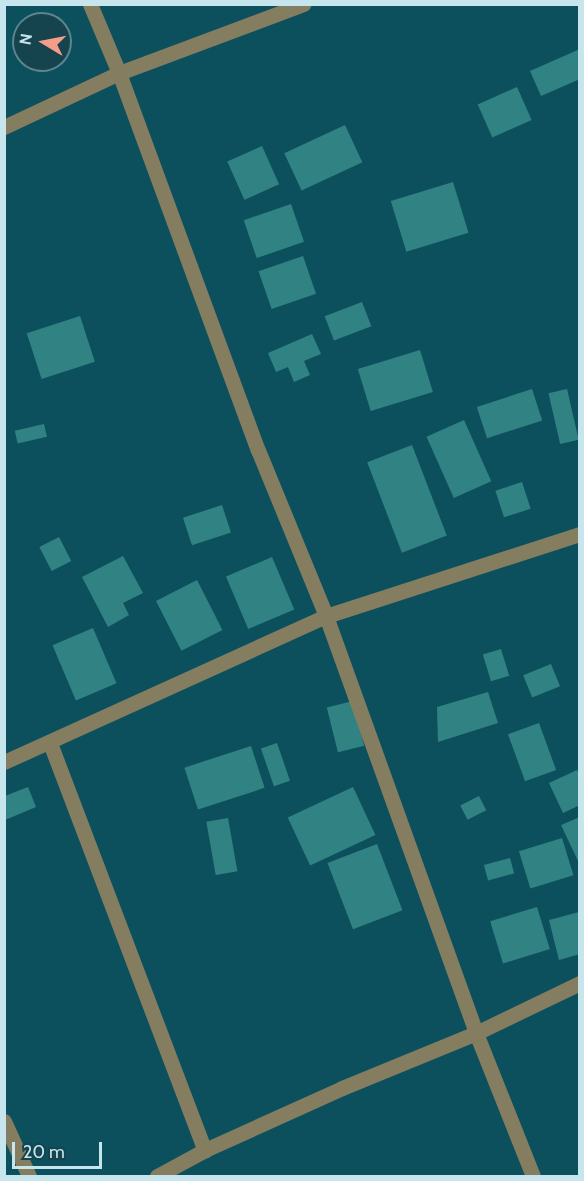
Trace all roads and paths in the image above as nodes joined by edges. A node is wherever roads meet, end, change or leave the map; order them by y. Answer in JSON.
{"nodes":[{"id":1,"x":90,"y":4,"type":"edge"},
{"id":2,"x":304,"y":4,"type":"edge"},
{"id":3,"x":119,"y":74,"type":"junction"},
{"id":4,"x":4,"y":127,"type":"edge"},
{"id":5,"x":579,"y":534,"type":"edge"},
{"id":6,"x":326,"y":616,"type":"junction"},
{"id":7,"x":50,"y":743,"type":"junction"},
{"id":8,"x":4,"y":762,"type":"edge"},
{"id":9,"x":579,"y":983,"type":"edge"},
{"id":10,"x":476,"y":1033,"type":"junction"},
{"id":11,"x":4,"y":1121,"type":"edge"},
{"id":12,"x":205,"y":1150,"type":"junction"},
{"id":13,"x":29,"y":1176,"type":"edge"},
{"id":14,"x":157,"y":1176,"type":"edge"},
{"id":15,"x":533,"y":1176,"type":"edge"}],
"edges":[{"from":1,"to":3,"type":"street"},
{"from":2,"to":3,"type":"street"},
{"from":3,"to":4,"type":"street"},
{"from":3,"to":6,"type":"street"},
{"from":5,"to":6,"type":"street"},
{"from":6,"to":7,"type":"street"},
{"from":6,"to":10,"type":"street"},
{"from":7,"to":8,"type":"street"},
{"from":7,"to":12,"type":"street"},
{"from":9,"to":10,"type":"street"},
{"from":10,"to":12,"type":"street"},
{"from":10,"to":15,"type":"street"},
{"from":11,"to":13,"type":"street"},
{"from":12,"to":14,"type":"street"}]}
